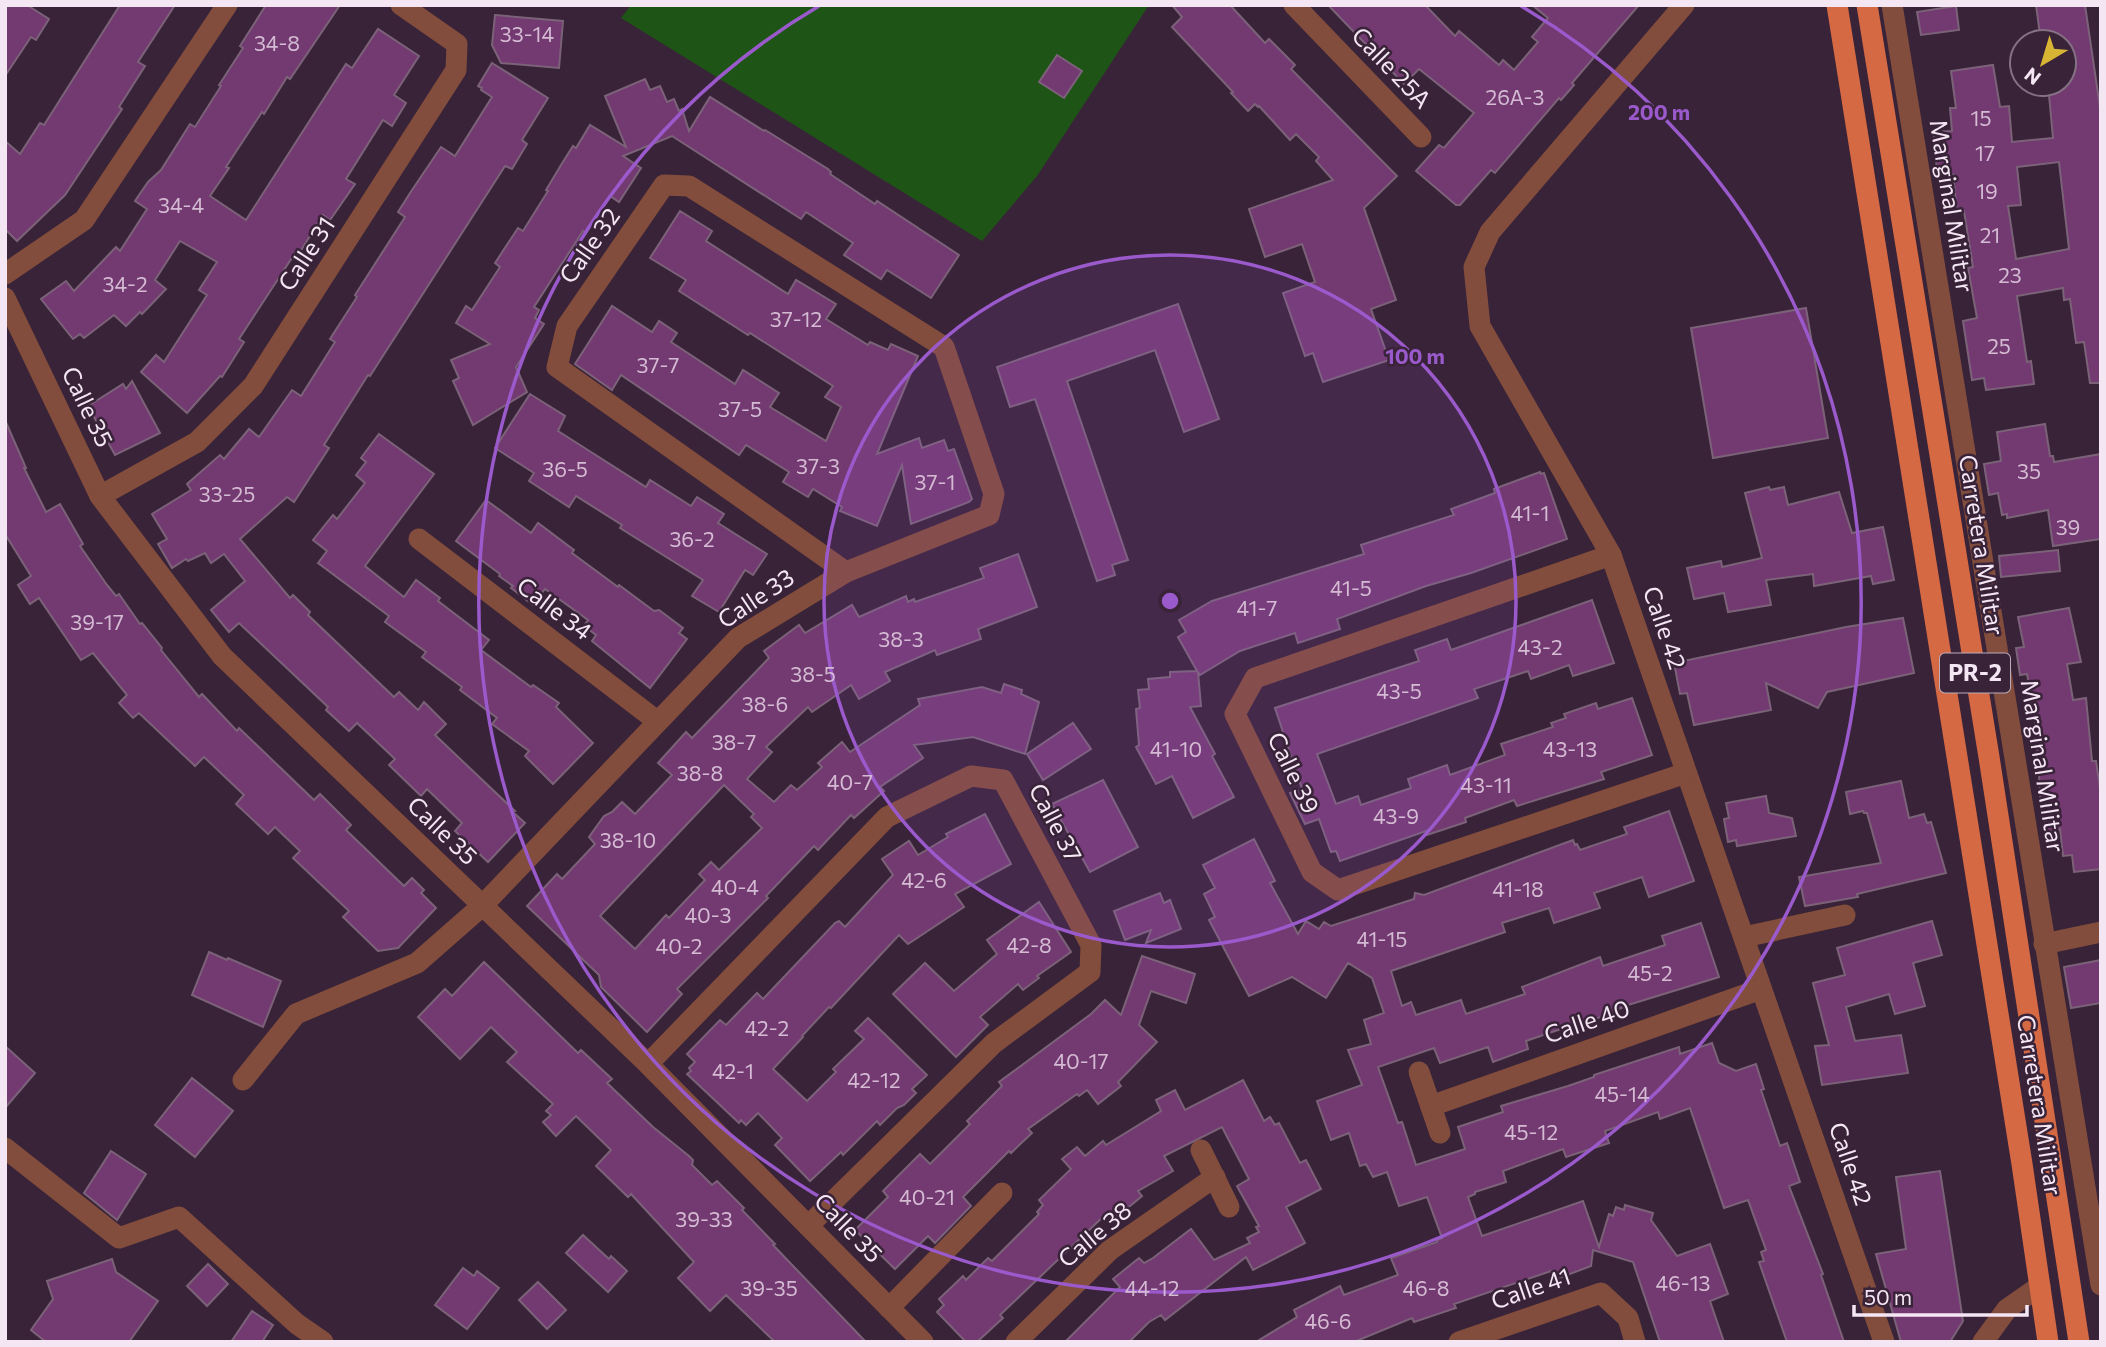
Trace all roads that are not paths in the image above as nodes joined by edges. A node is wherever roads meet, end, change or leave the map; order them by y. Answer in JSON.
{"nodes":[{"id":1,"x":227,"y":5,"type":"edge"},
{"id":2,"x":401,"y":5,"type":"edge"},
{"id":3,"x":1294,"y":5,"type":"edge"},
{"id":4,"x":1684,"y":5,"type":"edge"},
{"id":5,"x":1837,"y":5,"type":"edge"},
{"id":6,"x":1867,"y":5,"type":"edge"},
{"id":7,"x":1892,"y":5,"type":"edge"},
{"id":8,"x":1421,"y":137,"type":"dead end"},
{"id":9,"x":5,"y":274,"type":"edge"},
{"id":10,"x":5,"y":298,"type":"edge"},
{"id":11,"x":962,"y":400,"type":"joint"},
{"id":12,"x":100,"y":496,"type":"junction"},
{"id":13,"x":419,"y":539,"type":"dead end"},
{"id":14,"x":1611,"y":555,"type":"junction"},
{"id":15,"x":846,"y":572,"type":"junction"},
{"id":16,"x":657,"y":721,"type":"junction"},
{"id":17,"x":1686,"y":773,"type":"junction"},
{"id":18,"x":482,"y":906,"type":"junction"},
{"id":19,"x":1845,"y":915,"type":"dead end"},
{"id":20,"x":2101,"y":932,"type":"edge"},
{"id":21,"x":1744,"y":937,"type":"junction"},
{"id":22,"x":2044,"y":943,"type":"junction"},
{"id":23,"x":1761,"y":989,"type":"junction"},
{"id":24,"x":648,"y":1064,"type":"junction"},
{"id":25,"x":1419,"y":1072,"type":"dead end"},
{"id":26,"x":243,"y":1080,"type":"dead end"},
{"id":27,"x":1430,"y":1106,"type":"junction"},
{"id":28,"x":1440,"y":1133,"type":"dead end"},
{"id":29,"x":5,"y":1148,"type":"edge"},
{"id":30,"x":1201,"y":1150,"type":"dead end"},
{"id":31,"x":1215,"y":1177,"type":"junction"},
{"id":32,"x":1002,"y":1192,"type":"dead end"},
{"id":33,"x":1229,"y":1207,"type":"dead end"},
{"id":34,"x":808,"y":1226,"type":"junction"},
{"id":35,"x":2101,"y":1285,"type":"edge"},
{"id":36,"x":2040,"y":1286,"type":"junction"},
{"id":37,"x":889,"y":1308,"type":"junction"},
{"id":38,"x":291,"y":1333,"type":"edge"},
{"id":39,"x":323,"y":1342,"type":"edge"},
{"id":40,"x":923,"y":1342,"type":"edge"},
{"id":41,"x":1016,"y":1342,"type":"edge"},
{"id":42,"x":1459,"y":1342,"type":"edge"},
{"id":43,"x":1635,"y":1342,"type":"edge"},
{"id":44,"x":1884,"y":1342,"type":"edge"},
{"id":45,"x":1983,"y":1342,"type":"edge"},
{"id":46,"x":2048,"y":1342,"type":"edge"},
{"id":47,"x":2079,"y":1342,"type":"edge"}],
"edges":[{"from":1,"to":9,"type":"street"},
{"from":2,"to":12,"type":"street","name":"Calle 31"},
{"from":3,"to":8,"type":"street","name":"Calle 25A"},
{"from":4,"to":14,"type":"street","name":"Calle 42"},
{"from":5,"to":36,"type":"main road","name":"Carretera Militar","number":"PR-2"},
{"from":6,"to":47,"type":"main road","name":"Carretera Militar","number":"PR-2"},
{"from":7,"to":22,"type":"street","name":"Marginal Militar"},
{"from":10,"to":12,"type":"street","name":"Calle 35"},
{"from":11,"to":15,"type":"street","name":"Calle 33"},
{"from":11,"to":15,"type":"street","name":"Calle 32"},
{"from":12,"to":18,"type":"street","name":"Calle 35"},
{"from":13,"to":16,"type":"street","name":"Calle 34"},
{"from":14,"to":17,"type":"street","name":"Calle 42"},
{"from":14,"to":17,"type":"street","name":"Calle 39"},
{"from":15,"to":16,"type":"street","name":"Calle 33"},
{"from":16,"to":18,"type":"street","name":"Calle 33"},
{"from":17,"to":21,"type":"street","name":"Calle 42"},
{"from":18,"to":24,"type":"street","name":"Calle 35"},
{"from":18,"to":26,"type":"street","name":"Calle 33"},
{"from":19,"to":21,"type":"street"},
{"from":20,"to":22,"type":"street"},
{"from":21,"to":23,"type":"street","name":"Calle 42"},
{"from":22,"to":35,"type":"street","name":"Marginal Militar"},
{"from":23,"to":27,"type":"street","name":"Calle 40"},
{"from":23,"to":44,"type":"street","name":"Calle 42"},
{"from":24,"to":34,"type":"street","name":"Calle 35"},
{"from":24,"to":34,"type":"street","name":"Calle 37"},
{"from":25,"to":27,"type":"street"},
{"from":27,"to":28,"type":"street"},
{"from":29,"to":38,"type":"street"},
{"from":30,"to":31,"type":"street"},
{"from":31,"to":33,"type":"street"},
{"from":31,"to":41,"type":"street","name":"Calle 38"},
{"from":32,"to":37,"type":"street"},
{"from":34,"to":37,"type":"street","name":"Calle 35"},
{"from":36,"to":45,"type":"street"},
{"from":36,"to":46,"type":"main road","name":"Carretera Militar","number":"PR-2"},
{"from":37,"to":40,"type":"street","name":"Calle 35"},
{"from":38,"to":39,"type":"street"},
{"from":42,"to":43,"type":"street","name":"Calle 41"}]}
